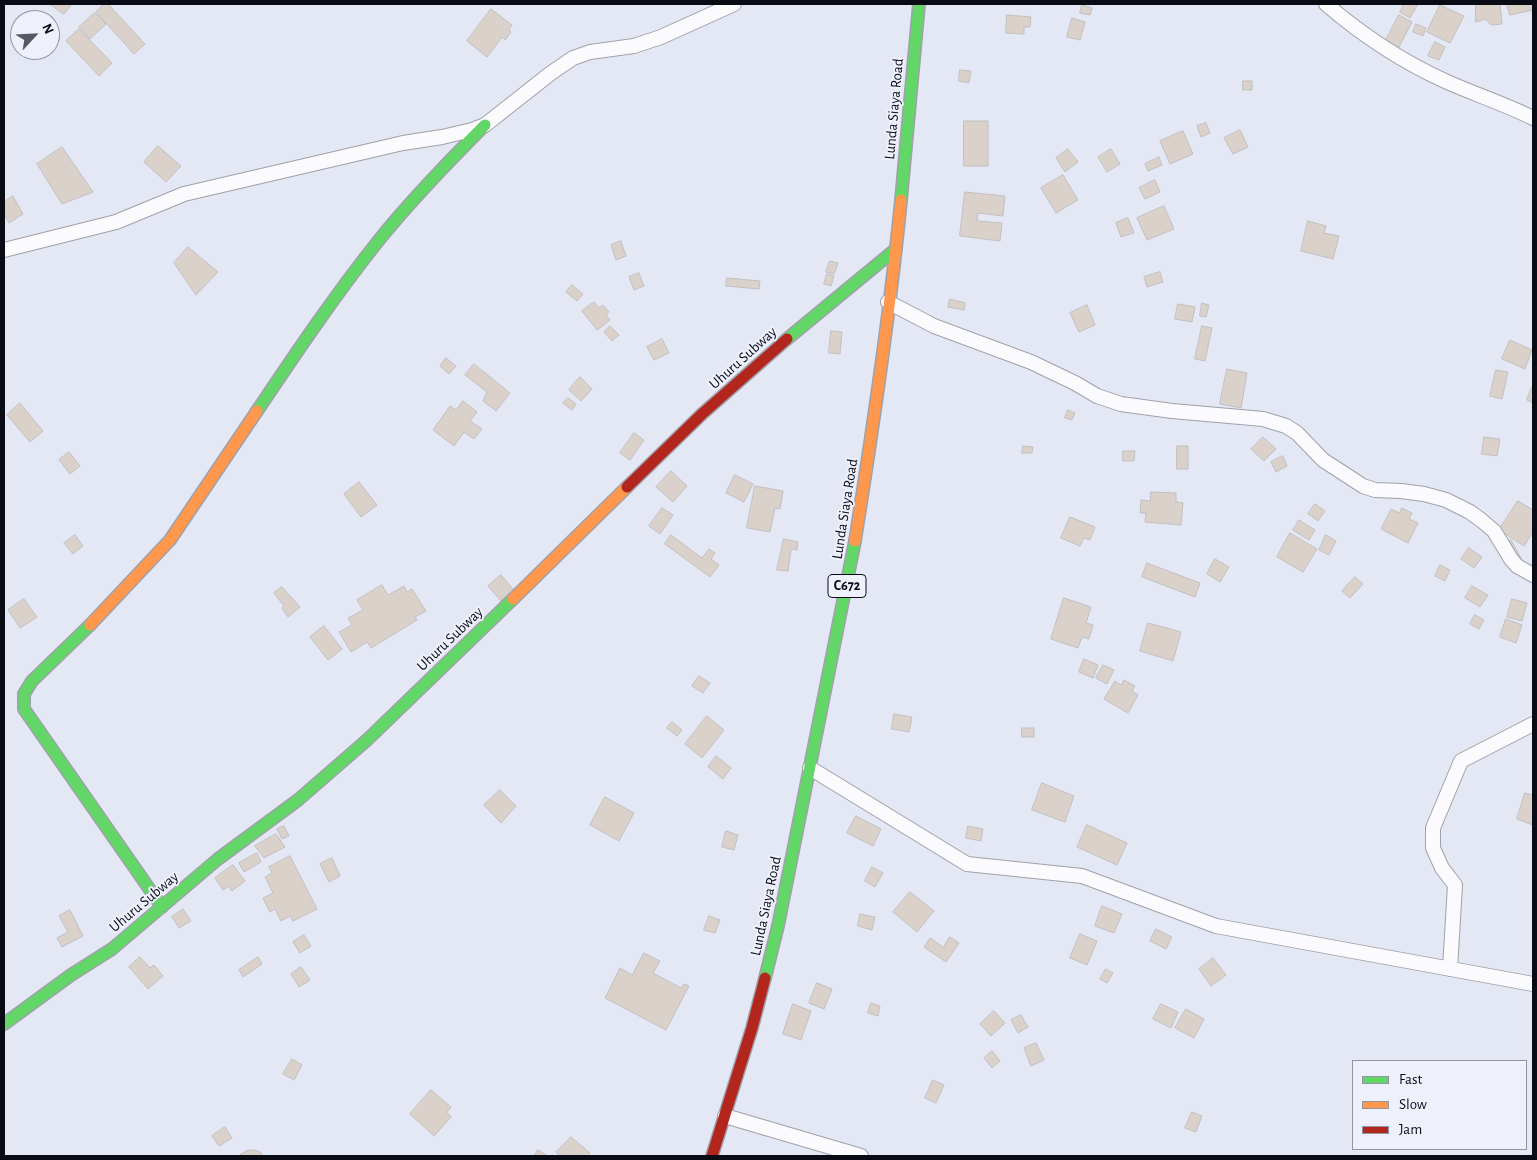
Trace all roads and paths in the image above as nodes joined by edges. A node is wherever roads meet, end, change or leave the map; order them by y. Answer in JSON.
{"nodes":[{"id":1,"x":734,"y":4,"type":"edge"},
{"id":2,"x":919,"y":4,"type":"edge"},
{"id":3,"x":1326,"y":4,"type":"edge"},
{"id":4,"x":1533,"y":118,"type":"edge"},
{"id":5,"x":485,"y":125,"type":"junction"},
{"id":6,"x":896,"y":249,"type":"junction"},
{"id":7,"x":4,"y":250,"type":"edge"},
{"id":8,"x":888,"y":302,"type":"junction"},
{"id":9,"x":1533,"y":575,"type":"edge"},
{"id":10,"x":1533,"y":724,"type":"edge"},
{"id":11,"x":810,"y":768,"type":"junction"},
{"id":12,"x":162,"y":907,"type":"junction"},
{"id":13,"x":1450,"y":968,"type":"junction"},
{"id":14,"x":1533,"y":984,"type":"edge"},
{"id":15,"x":4,"y":1024,"type":"edge"},
{"id":16,"x":725,"y":1116,"type":"junction"},
{"id":17,"x":712,"y":1156,"type":"edge"},
{"id":18,"x":861,"y":1156,"type":"edge"}],
"edges":[{"from":1,"to":5,"type":"street"},
{"from":2,"to":6,"type":"street","name":"Lunda Siaya Road","number":"C672"},
{"from":3,"to":4,"type":"street"},
{"from":5,"to":7,"type":"street"},
{"from":5,"to":12,"type":"street"},
{"from":6,"to":8,"type":"street","name":"Lunda Siaya Road","number":"C672"},
{"from":6,"to":12,"type":"street","name":"Uhuru Subway"},
{"from":8,"to":9,"type":"street"},
{"from":8,"to":11,"type":"street","name":"Lunda Siaya Road","number":"C672"},
{"from":10,"to":13,"type":"street"},
{"from":11,"to":13,"type":"street"},
{"from":11,"to":16,"type":"street","name":"Lunda Siaya Road","number":"C672"},
{"from":12,"to":15,"type":"street","name":"Uhuru Subway"},
{"from":13,"to":14,"type":"street"},
{"from":16,"to":17,"type":"street","name":"Lunda Siaya Road","number":"C672"},
{"from":16,"to":18,"type":"street"}]}
